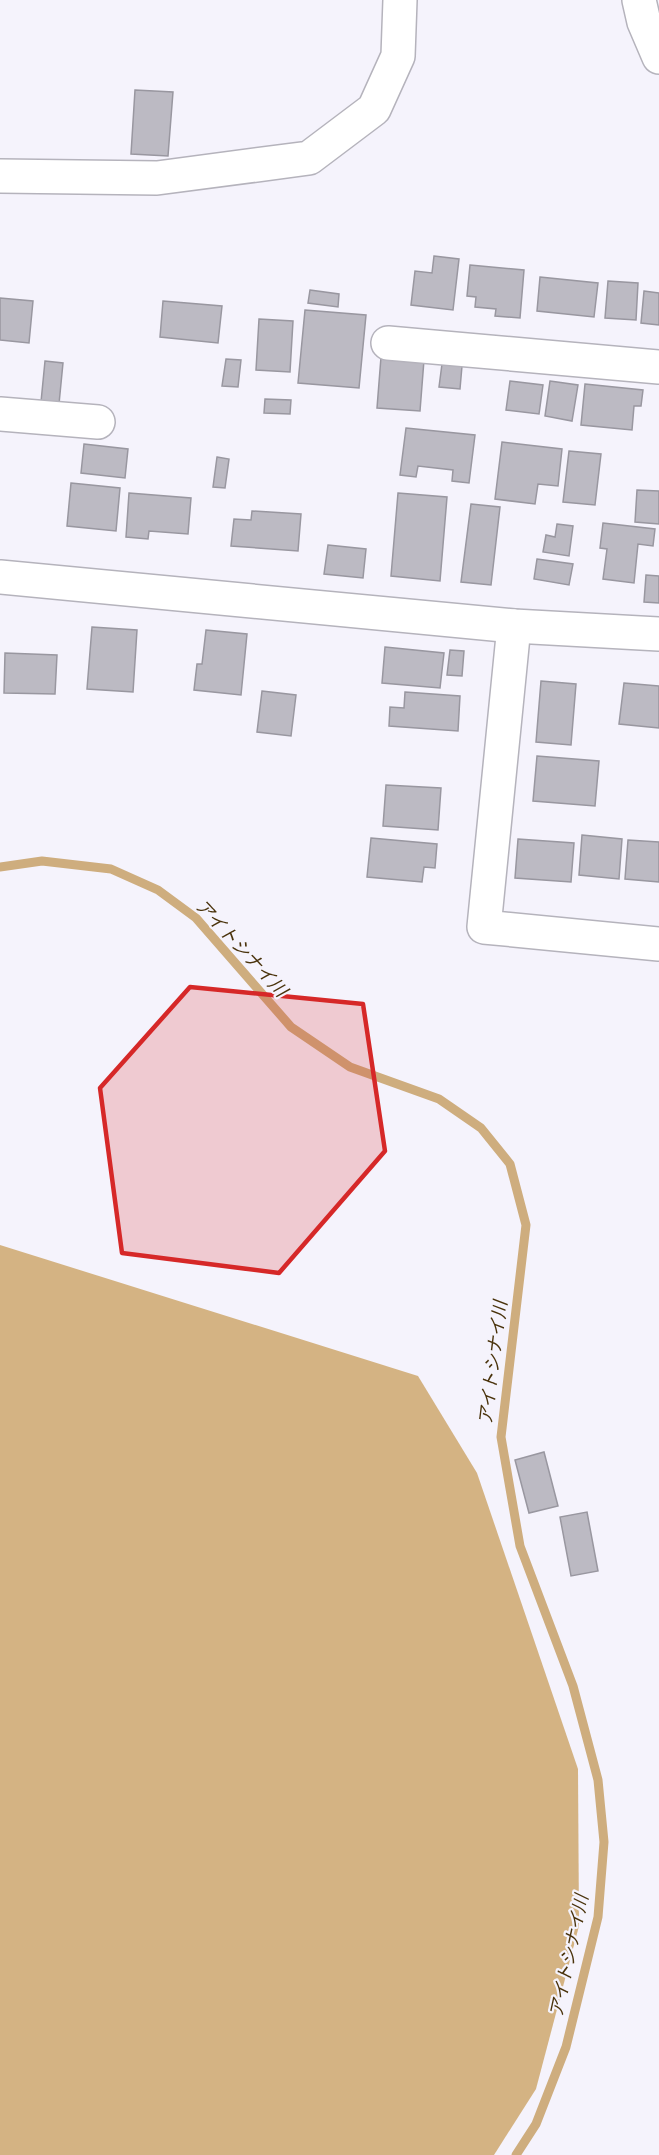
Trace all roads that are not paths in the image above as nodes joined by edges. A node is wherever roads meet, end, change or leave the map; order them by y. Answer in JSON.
{"nodes":[{"id":1,"x":400,"y":0,"type":"edge"},
{"id":2,"x":641,"y":11,"type":"edge"},
{"id":3,"x":659,"y":57,"type":"edge"},
{"id":4,"x":0,"y":176,"type":"edge"},
{"id":5,"x":388,"y":343,"type":"dead end"},
{"id":6,"x":659,"y":367,"type":"edge"},
{"id":7,"x":0,"y":414,"type":"edge"},
{"id":8,"x":98,"y":422,"type":"dead end"},
{"id":9,"x":0,"y":578,"type":"edge"},
{"id":10,"x":514,"y":626,"type":"junction"},
{"id":11,"x":659,"y":634,"type":"edge"},
{"id":12,"x":659,"y":944,"type":"edge"}],
"edges":[{"from":1,"to":4,"type":"street"},
{"from":2,"to":3,"type":"street"},
{"from":5,"to":6,"type":"street"},
{"from":7,"to":8,"type":"street"},
{"from":9,"to":10,"type":"street"},
{"from":10,"to":11,"type":"street"},
{"from":10,"to":12,"type":"street"}]}
